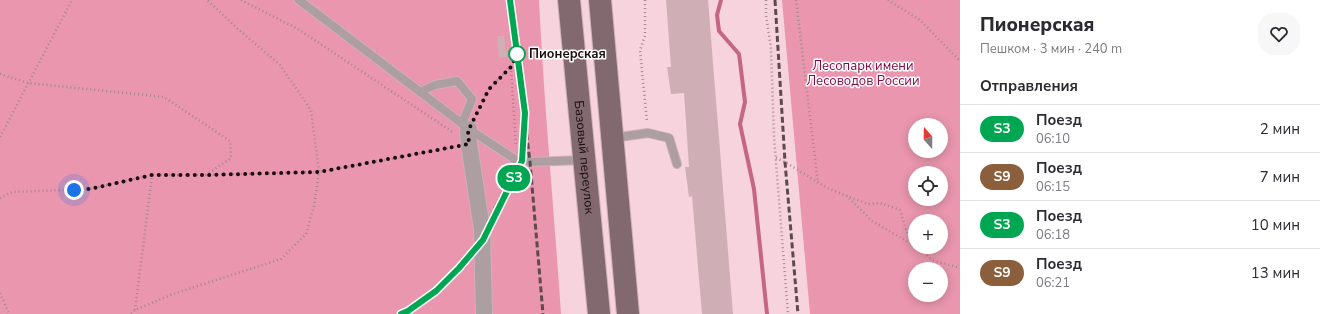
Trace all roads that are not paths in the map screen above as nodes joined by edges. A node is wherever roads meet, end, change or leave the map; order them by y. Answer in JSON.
{"nodes":[{"id":1,"x":299,"y":0,"type":"edge"},
{"id":2,"x":569,"y":0,"type":"edge"},
{"id":3,"x":600,"y":0,"type":"edge"},
{"id":4,"x":420,"y":92,"type":"junction"},
{"id":5,"x":467,"y":132,"type":"junction"},
{"id":6,"x":612,"y":138,"type":"junction"},
{"id":7,"x":584,"y":160,"type":"junction"},
{"id":8,"x":677,"y":164,"type":"dead end"},
{"id":9,"x":484,"y":314,"type":"edge"},
{"id":10,"x":599,"y":314,"type":"edge"},
{"id":11,"x":628,"y":314,"type":"edge"}],
"edges":[{"from":1,"to":4,"type":"lane"},
{"from":2,"to":7,"type":"main road","name":"Базовый переулок"},
{"from":3,"to":6,"type":"main road"},
{"from":4,"to":5,"type":"lane"},
{"from":4,"to":5,"type":"lane"},
{"from":5,"to":7,"type":"lane"},
{"from":5,"to":9,"type":"street"},
{"from":6,"to":8,"type":"lane"},
{"from":6,"to":11,"type":"main road"},
{"from":7,"to":10,"type":"main road","name":"Базовый переулок"}]}
